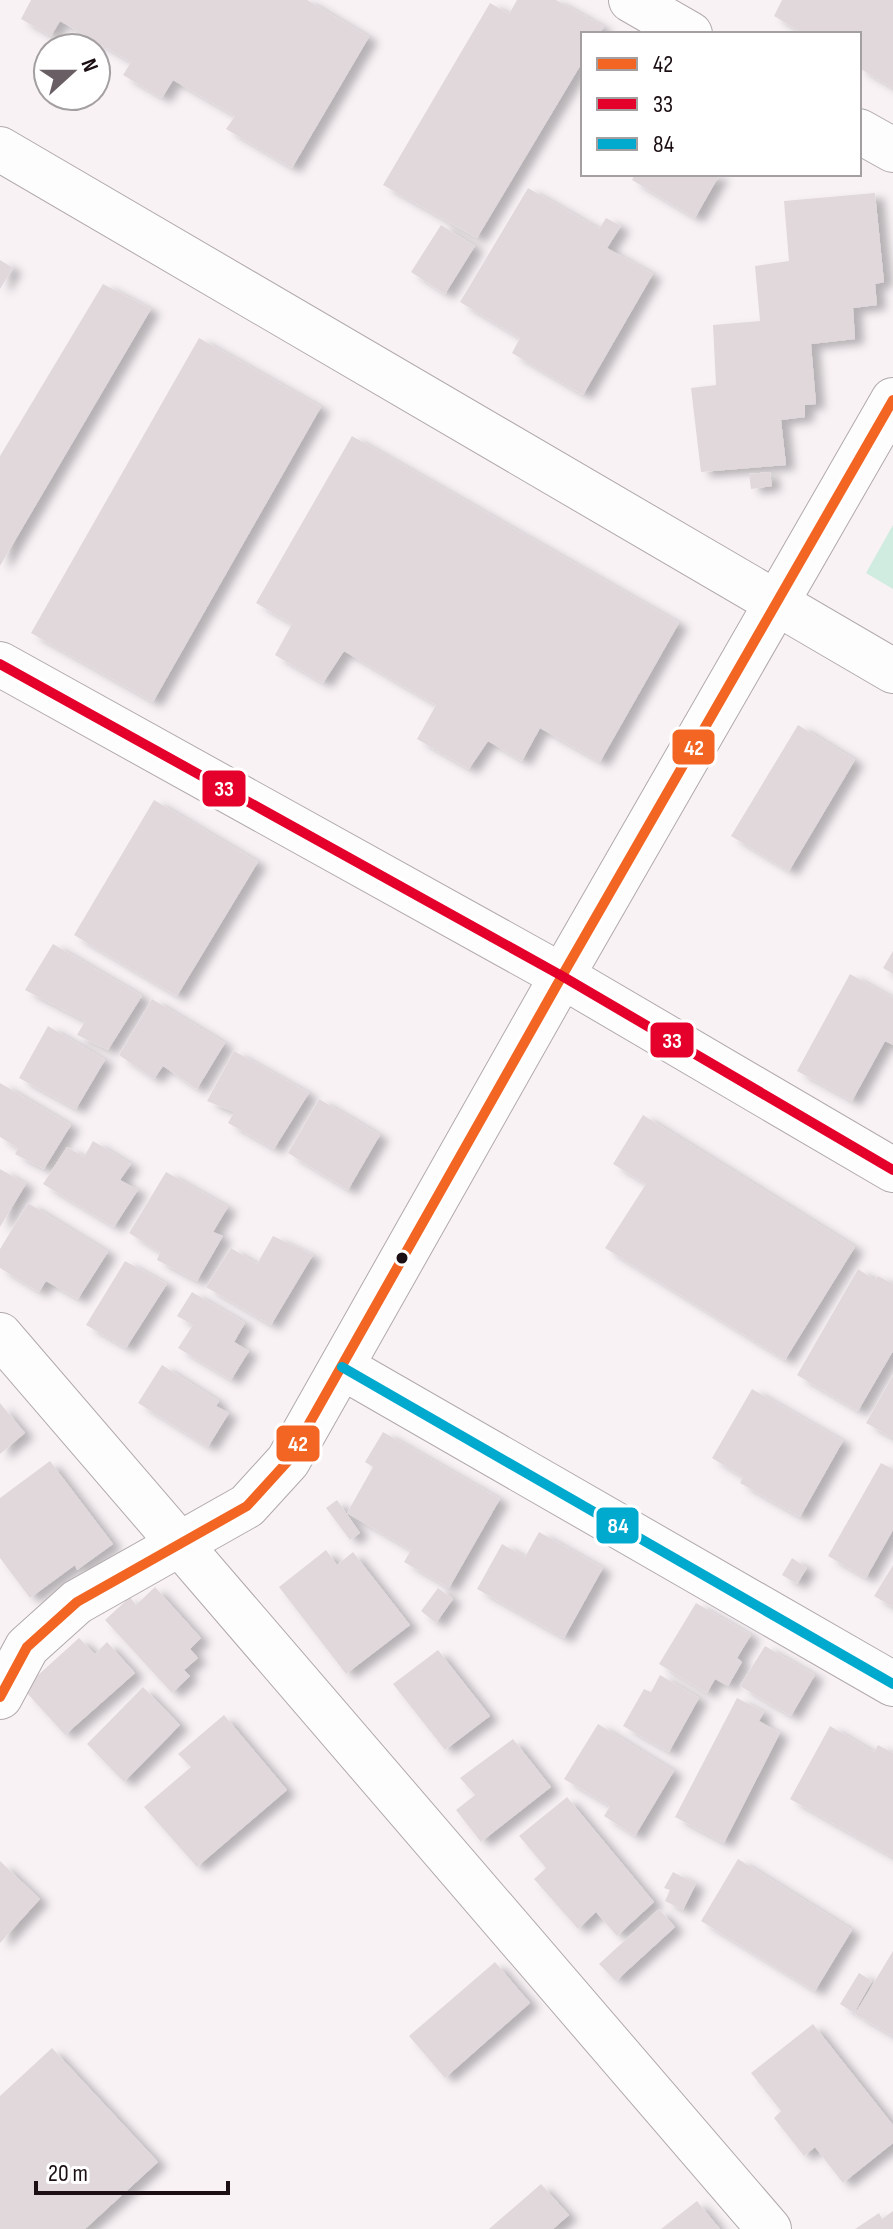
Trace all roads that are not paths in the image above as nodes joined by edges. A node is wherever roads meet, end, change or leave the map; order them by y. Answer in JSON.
{"nodes":[{"id":1,"x":631,"y":0,"type":"edge"},
{"id":2,"x":687,"y":32,"type":"edge"},
{"id":3,"x":861,"y":132,"type":"edge"},
{"id":4,"x":0,"y":149,"type":"edge"},
{"id":5,"x":893,"y":150,"type":"edge"},
{"id":6,"x":893,"y":400,"type":"edge"},
{"id":7,"x":776,"y":604,"type":"junction"},
{"id":8,"x":0,"y":664,"type":"edge"},
{"id":9,"x":893,"y":671,"type":"edge"},
{"id":10,"x":562,"y":976,"type":"junction"},
{"id":11,"x":893,"y":1170,"type":"edge"},
{"id":12,"x":0,"y":1335,"type":"edge"},
{"id":13,"x":342,"y":1367,"type":"junction"},
{"id":14,"x":180,"y":1546,"type":"junction"},
{"id":15,"x":893,"y":1684,"type":"edge"},
{"id":16,"x":0,"y":1697,"type":"edge"},
{"id":17,"x":769,"y":2229,"type":"edge"}],
"edges":[{"from":1,"to":2,"type":"street"},
{"from":3,"to":5,"type":"street"},
{"from":4,"to":7,"type":"street"},
{"from":6,"to":7,"type":"street"},
{"from":7,"to":9,"type":"street"},
{"from":7,"to":10,"type":"street"},
{"from":8,"to":10,"type":"street"},
{"from":10,"to":11,"type":"street"},
{"from":10,"to":13,"type":"street"},
{"from":12,"to":14,"type":"street"},
{"from":13,"to":14,"type":"street"},
{"from":13,"to":15,"type":"street"},
{"from":14,"to":16,"type":"street"},
{"from":14,"to":17,"type":"street"}]}
